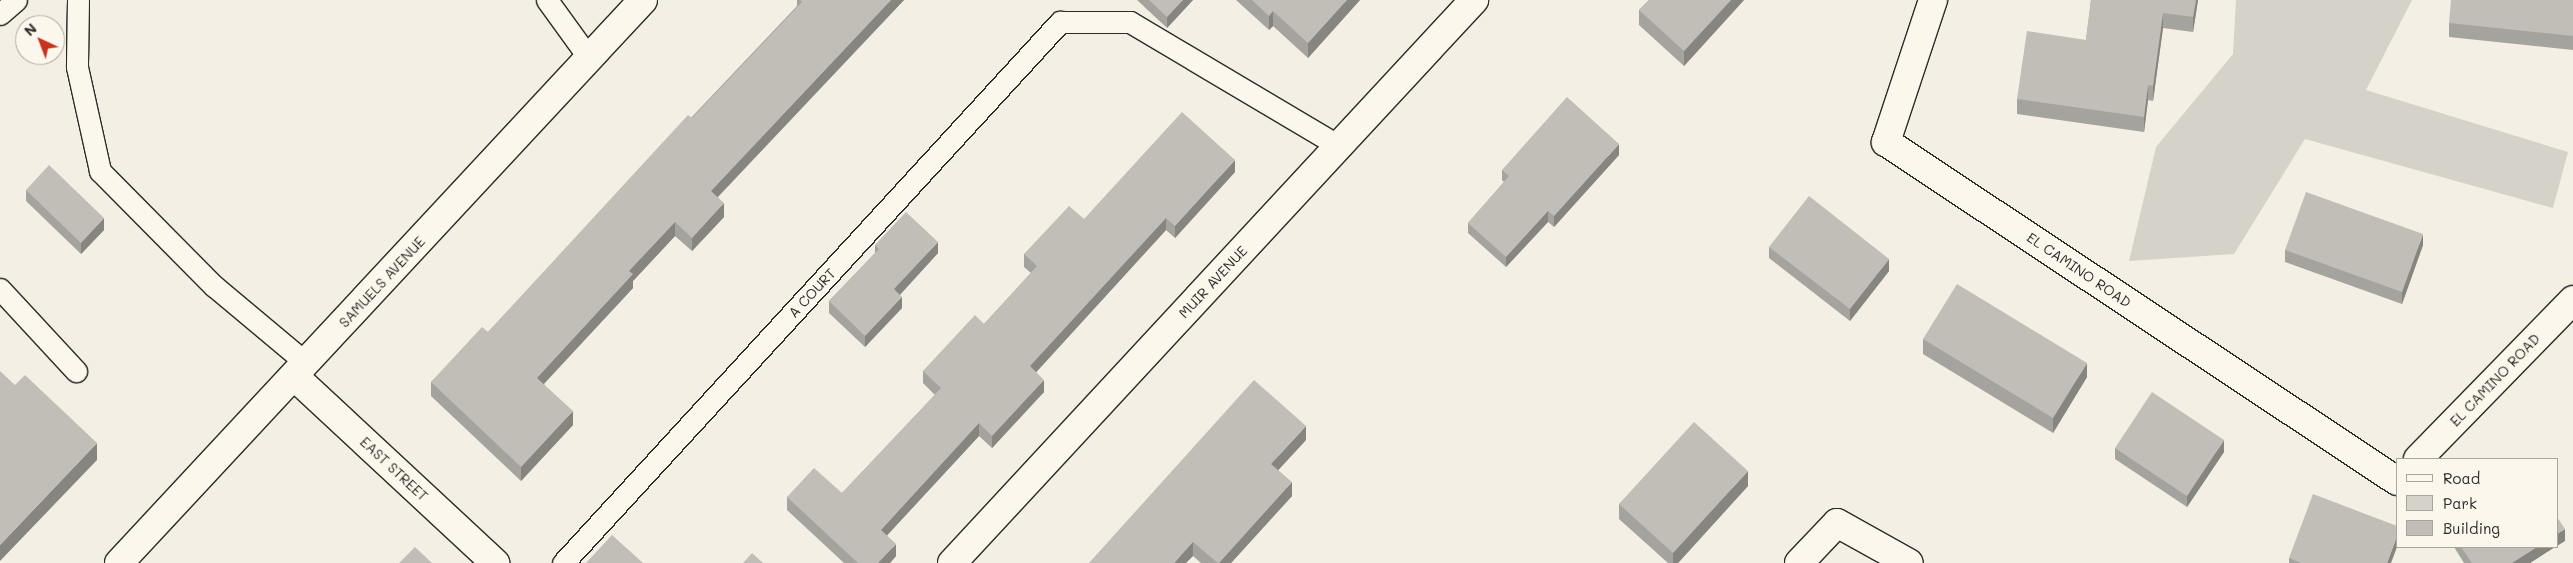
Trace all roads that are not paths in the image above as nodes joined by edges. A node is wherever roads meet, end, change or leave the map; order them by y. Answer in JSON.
{"nodes":[{"id":1,"x":16,"y":0,"type":"edge"},
{"id":2,"x":78,"y":0,"type":"edge"},
{"id":3,"x":547,"y":0,"type":"edge"},
{"id":4,"x":643,"y":0,"type":"edge"},
{"id":5,"x":1474,"y":0,"type":"edge"},
{"id":6,"x":1933,"y":0,"type":"edge"},
{"id":7,"x":0,"y":14,"type":"edge"},
{"id":8,"x":589,"y":58,"type":"junction"},
{"id":9,"x":1338,"y":146,"type":"junction"},
{"id":10,"x":0,"y":289,"type":"edge"},
{"id":11,"x":2573,"y":300,"type":"edge"},
{"id":12,"x":300,"y":370,"type":"junction"},
{"id":13,"x":76,"y":371,"type":"dead end"},
{"id":14,"x":2419,"y":458,"type":"edge"},
{"id":15,"x":2396,"y":480,"type":"edge"},
{"id":16,"x":120,"y":563,"type":"edge"},
{"id":17,"x":495,"y":563,"type":"edge"},
{"id":18,"x":563,"y":563,"type":"edge"},
{"id":19,"x":952,"y":563,"type":"edge"},
{"id":20,"x":1799,"y":563,"type":"edge"},
{"id":21,"x":1909,"y":563,"type":"edge"}],
"edges":[{"from":1,"to":7,"type":"lane"},
{"from":2,"to":12,"type":"lane"},
{"from":3,"to":8,"type":"lane"},
{"from":4,"to":8,"type":"street","name":"SAMUELS AVENUE"},
{"from":5,"to":9,"type":"street","name":"MUIR AVENUE"},
{"from":6,"to":15,"type":"street","name":"EL CAMINO ROAD"},
{"from":8,"to":12,"type":"street","name":"SAMUELS AVENUE"},
{"from":9,"to":18,"type":"lane","name":"A COURT"},
{"from":9,"to":19,"type":"street","name":"MUIR AVENUE"},
{"from":10,"to":13,"type":"lane"},
{"from":11,"to":14,"type":"street","name":"EL CAMINO ROAD"},
{"from":12,"to":16,"type":"street","name":"SAMUELS AVENUE"},
{"from":12,"to":17,"type":"street","name":"EAST STREET"},
{"from":20,"to":21,"type":"street"}]}
